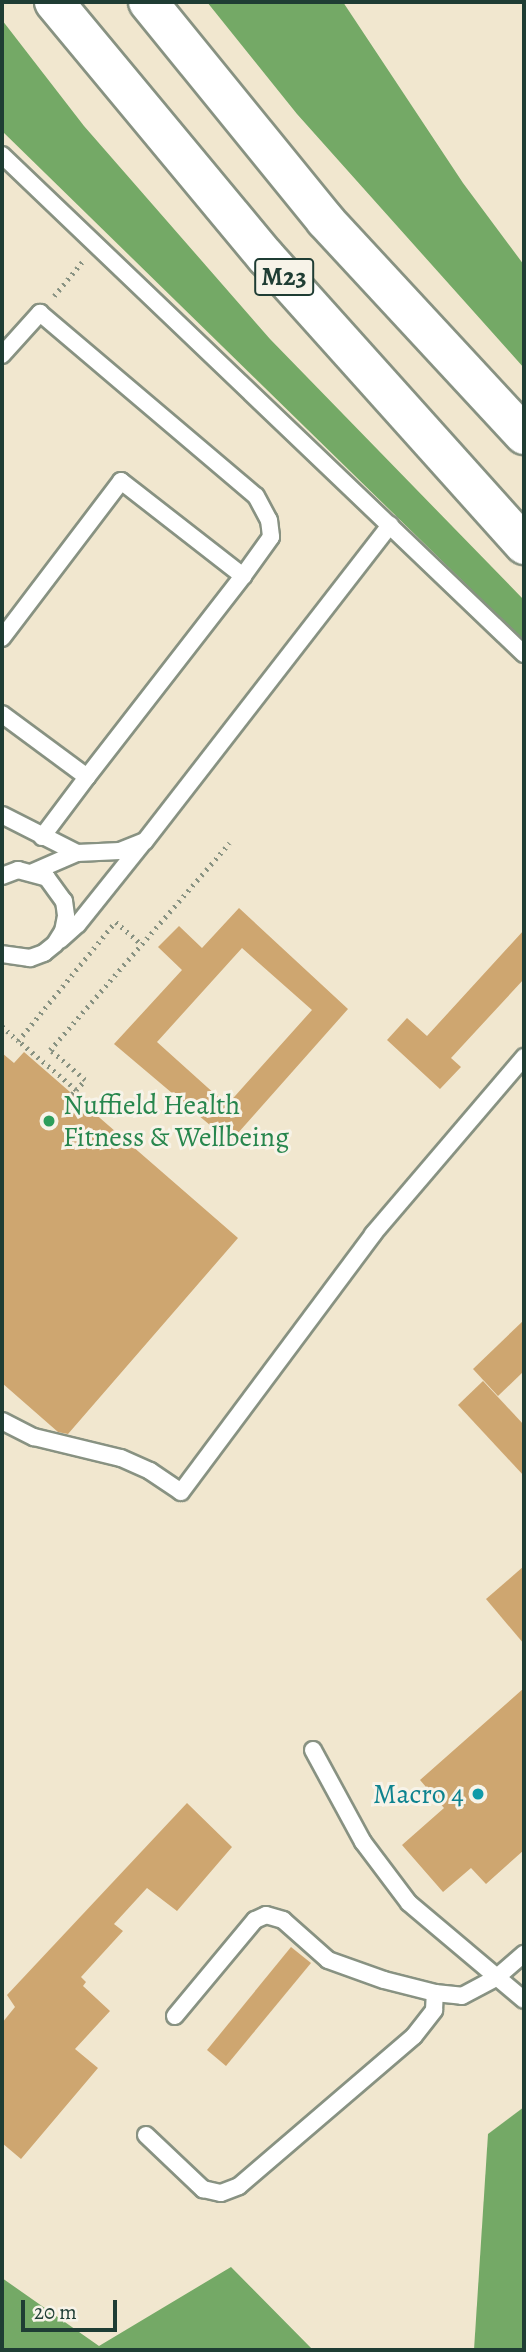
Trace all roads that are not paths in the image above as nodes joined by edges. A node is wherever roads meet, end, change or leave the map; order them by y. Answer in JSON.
{"nodes":[{"id":1,"x":54,"y":2,"type":"edge"},
{"id":2,"x":148,"y":2,"type":"edge"},
{"id":3,"x":2,"y":155,"type":"edge"},
{"id":4,"x":2,"y":355,"type":"edge"},
{"id":5,"x":524,"y":435,"type":"edge"},
{"id":6,"x":390,"y":525,"type":"junction"},
{"id":7,"x":524,"y":544,"type":"edge"},
{"id":8,"x":243,"y":576,"type":"junction"},
{"id":9,"x":2,"y":638,"type":"edge"},
{"id":10,"x":524,"y":654,"type":"edge"},
{"id":11,"x":2,"y":714,"type":"edge"},
{"id":12,"x":87,"y":777,"type":"junction"},
{"id":13,"x":2,"y":815,"type":"edge"},
{"id":14,"x":42,"y":837,"type":"junction"},
{"id":15,"x":145,"y":841,"type":"junction"},
{"id":16,"x":77,"y":852,"type":"junction"},
{"id":17,"x":33,"y":872,"type":"junction"},
{"id":18,"x":2,"y":876,"type":"edge"},
{"id":19,"x":55,"y":944,"type":"junction"},
{"id":20,"x":2,"y":954,"type":"edge"},
{"id":21,"x":524,"y":1057,"type":"edge"},
{"id":22,"x":2,"y":1421,"type":"edge"},
{"id":23,"x":313,"y":1750,"type":"dead end"},
{"id":24,"x":524,"y":1954,"type":"edge"},
{"id":25,"x":496,"y":1978,"type":"junction"},
{"id":26,"x":435,"y":1993,"type":"junction"},
{"id":27,"x":524,"y":2000,"type":"edge"},
{"id":28,"x":175,"y":2016,"type":"dead end"},
{"id":29,"x":146,"y":2135,"type":"dead end"}],
"edges":[{"from":1,"to":7,"type":"highway","number":"M23"},
{"from":2,"to":5,"type":"highway","number":"M23"},
{"from":3,"to":6,"type":"lane"},
{"from":4,"to":8,"type":"lane"},
{"from":6,"to":10,"type":"lane"},
{"from":6,"to":15,"type":"lane"},
{"from":8,"to":9,"type":"lane"},
{"from":8,"to":12,"type":"lane"},
{"from":11,"to":12,"type":"lane"},
{"from":12,"to":14,"type":"lane"},
{"from":13,"to":14,"type":"lane"},
{"from":14,"to":16,"type":"lane"},
{"from":15,"to":16,"type":"lane"},
{"from":15,"to":19,"type":"lane"},
{"from":16,"to":17,"type":"lane"},
{"from":17,"to":18,"type":"lane"},
{"from":17,"to":19,"type":"lane"},
{"from":19,"to":20,"type":"lane"},
{"from":21,"to":22,"type":"lane"},
{"from":23,"to":25,"type":"lane"},
{"from":24,"to":25,"type":"lane"},
{"from":25,"to":26,"type":"lane"},
{"from":25,"to":27,"type":"lane"},
{"from":26,"to":28,"type":"lane"},
{"from":26,"to":29,"type":"lane"}]}
